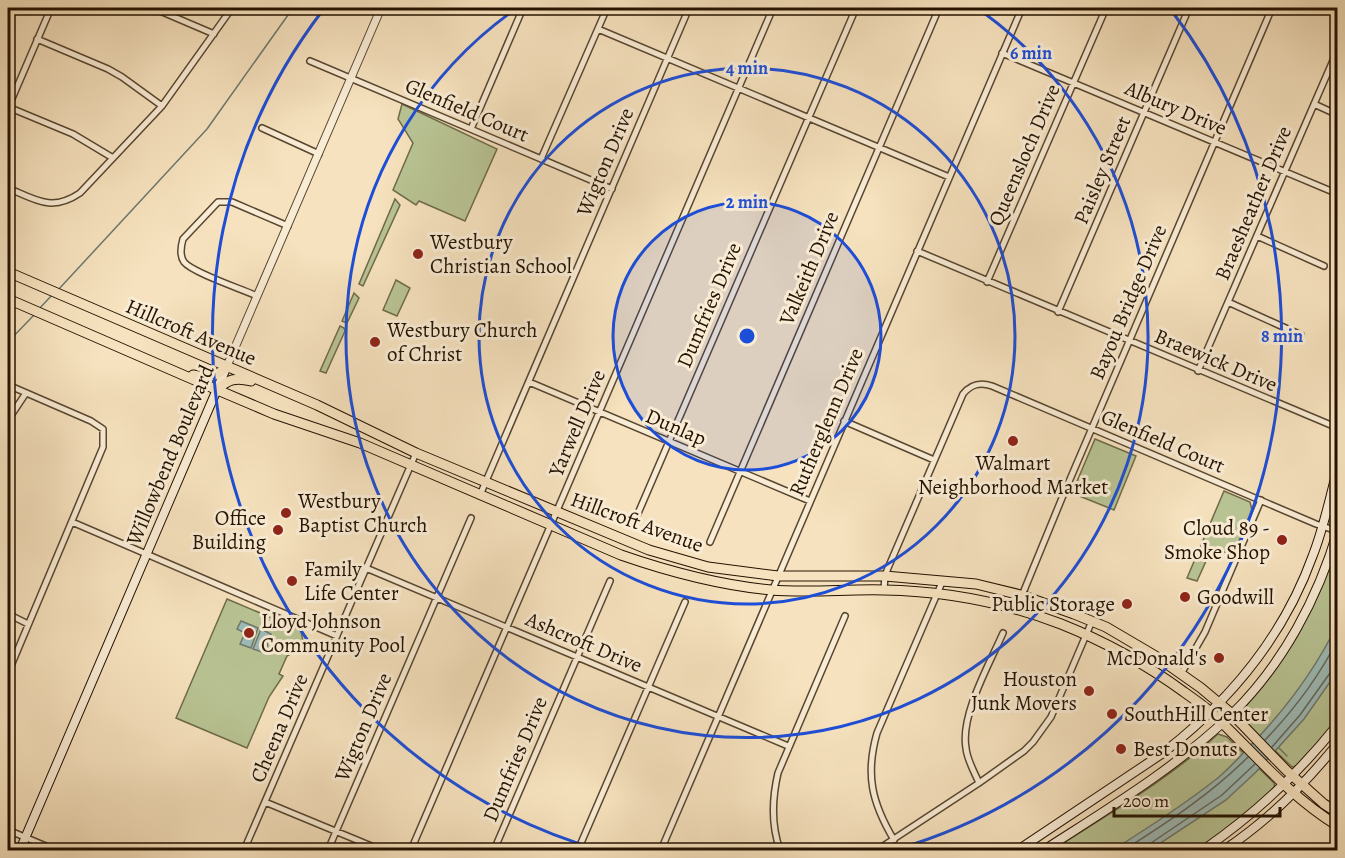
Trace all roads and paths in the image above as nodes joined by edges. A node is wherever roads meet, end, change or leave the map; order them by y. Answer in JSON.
{"nodes":[{"id":1,"x":51,"y":8,"type":"edge"},
{"id":2,"x":153,"y":8,"type":"edge"},
{"id":3,"x":232,"y":8,"type":"edge"},
{"id":4,"x":381,"y":8,"type":"edge"},
{"id":5,"x":523,"y":8,"type":"edge"},
{"id":6,"x":607,"y":8,"type":"edge"},
{"id":7,"x":689,"y":8,"type":"edge"},
{"id":8,"x":773,"y":8,"type":"edge"},
{"id":9,"x":856,"y":8,"type":"edge"},
{"id":10,"x":939,"y":8,"type":"edge"},
{"id":11,"x":1022,"y":8,"type":"edge"},
{"id":12,"x":1106,"y":8,"type":"edge"},
{"id":13,"x":1189,"y":8,"type":"edge"},
{"id":14,"x":1272,"y":8,"type":"edge"},
{"id":15,"x":598,"y":29,"type":"junction"},
{"id":16,"x":214,"y":34,"type":"junction"},
{"id":17,"x":37,"y":39,"type":"junction"},
{"id":18,"x":1338,"y":49,"type":"edge"},
{"id":19,"x":1002,"y":53,"type":"junction"},
{"id":20,"x":667,"y":58,"type":"junction"},
{"id":21,"x":309,"y":61,"type":"dead end"},
{"id":22,"x":351,"y":78,"type":"junction"},
{"id":23,"x":1073,"y":83,"type":"junction"},
{"id":24,"x":738,"y":88,"type":"junction"},
{"id":25,"x":1314,"y":104,"type":"junction"},
{"id":26,"x":162,"y":106,"type":"junction"},
{"id":27,"x":8,"y":107,"type":"edge"},
{"id":28,"x":1144,"y":112,"type":"junction"},
{"id":29,"x":1338,"y":115,"type":"edge"},
{"id":30,"x":809,"y":118,"type":"junction"},
{"id":31,"x":262,"y":128,"type":"dead end"},
{"id":32,"x":471,"y":129,"type":"junction"},
{"id":33,"x":1214,"y":142,"type":"junction"},
{"id":34,"x":879,"y":148,"type":"junction"},
{"id":35,"x":319,"y":154,"type":"junction"},
{"id":36,"x":113,"y":158,"type":"junction"},
{"id":37,"x":541,"y":159,"type":"junction"},
{"id":38,"x":1284,"y":172,"type":"junction"},
{"id":39,"x":949,"y":177,"type":"junction"},
{"id":40,"x":8,"y":188,"type":"edge"},
{"id":41,"x":612,"y":189,"type":"junction"},
{"id":42,"x":1338,"y":194,"type":"edge"},
{"id":43,"x":288,"y":226,"type":"junction"},
{"id":44,"x":1257,"y":236,"type":"junction"},
{"id":45,"x":917,"y":252,"type":"junction"},
{"id":46,"x":1324,"y":266,"type":"dead end"},
{"id":47,"x":8,"y":272,"type":"edge"},
{"id":48,"x":987,"y":282,"type":"junction"},
{"id":49,"x":257,"y":296,"type":"junction"},
{"id":50,"x":8,"y":299,"type":"edge"},
{"id":51,"x":1228,"y":302,"type":"junction"},
{"id":52,"x":1058,"y":312,"type":"junction"},
{"id":53,"x":1301,"y":335,"type":"dead end"},
{"id":54,"x":1129,"y":342,"type":"junction"},
{"id":55,"x":227,"y":366,"type":"junction"},
{"id":56,"x":167,"y":368,"type":"junction"},
{"id":57,"x":1198,"y":371,"type":"junction"},
{"id":58,"x":529,"y":382,"type":"junction"},
{"id":59,"x":8,"y":385,"type":"edge"},
{"id":60,"x":274,"y":386,"type":"junction"},
{"id":61,"x":217,"y":390,"type":"junction"},
{"id":62,"x":26,"y":393,"type":"junction"},
{"id":63,"x":599,"y":412,"type":"junction"},
{"id":64,"x":8,"y":420,"type":"edge"},
{"id":65,"x":844,"y":421,"type":"junction"},
{"id":66,"x":1092,"y":428,"type":"junction"},
{"id":67,"x":1338,"y":429,"type":"edge"},
{"id":68,"x":668,"y":442,"type":"junction"},
{"id":69,"x":416,"y":453,"type":"junction"},
{"id":70,"x":934,"y":460,"type":"junction"},
{"id":71,"x":411,"y":465,"type":"junction"},
{"id":72,"x":1338,"y":467,"type":"edge"},
{"id":73,"x":740,"y":472,"type":"junction"},
{"id":74,"x":486,"y":482,"type":"junction"},
{"id":75,"x":480,"y":495,"type":"junction"},
{"id":76,"x":1261,"y":500,"type":"junction"},
{"id":77,"x":810,"y":501,"type":"junction"},
{"id":78,"x":556,"y":512,"type":"junction"},
{"id":79,"x":471,"y":518,"type":"dead end"},
{"id":80,"x":636,"y":518,"type":"dead end"},
{"id":81,"x":72,"y":522,"type":"junction"},
{"id":82,"x":550,"y":525,"type":"junction"},
{"id":83,"x":1323,"y":527,"type":"junction"},
{"id":84,"x":1337,"y":531,"type":"edge"},
{"id":85,"x":710,"y":542,"type":"dead end"},
{"id":86,"x":147,"y":555,"type":"junction"},
{"id":87,"x":366,"y":568,"type":"junction"},
{"id":88,"x":778,"y":576,"type":"junction"},
{"id":89,"x":885,"y":576,"type":"junction"},
{"id":90,"x":943,"y":580,"type":"junction"},
{"id":91,"x":610,"y":581,"type":"dead end"},
{"id":92,"x":772,"y":590,"type":"junction"},
{"id":93,"x":884,"y":590,"type":"junction"},
{"id":94,"x":938,"y":593,"type":"junction"},
{"id":95,"x":1021,"y":595,"type":"junction"},
{"id":96,"x":436,"y":597,"type":"junction"},
{"id":97,"x":685,"y":602,"type":"dead end"},
{"id":98,"x":1016,"y":610,"type":"junction"},
{"id":99,"x":8,"y":614,"type":"edge"},
{"id":100,"x":844,"y":616,"type":"dead end"},
{"id":101,"x":1092,"y":621,"type":"junction"},
{"id":102,"x":28,"y":624,"type":"junction"},
{"id":103,"x":1281,"y":624,"type":"junction"},
{"id":104,"x":507,"y":627,"type":"junction"},
{"id":105,"x":1294,"y":632,"type":"junction"},
{"id":106,"x":1003,"y":633,"type":"dead end"},
{"id":107,"x":1086,"y":635,"type":"junction"},
{"id":108,"x":337,"y":636,"type":"junction"},
{"id":109,"x":1117,"y":650,"type":"junction"},
{"id":110,"x":577,"y":657,"type":"junction"},
{"id":111,"x":1157,"y":657,"type":"junction"},
{"id":112,"x":8,"y":673,"type":"edge"},
{"id":113,"x":1180,"y":674,"type":"junction"},
{"id":114,"x":648,"y":687,"type":"junction"},
{"id":115,"x":1220,"y":703,"type":"junction"},
{"id":116,"x":1211,"y":712,"type":"junction"},
{"id":117,"x":1232,"y":714,"type":"junction"},
{"id":118,"x":718,"y":717,"type":"junction"},
{"id":119,"x":1222,"y":723,"type":"junction"},
{"id":120,"x":1338,"y":724,"type":"edge"},
{"id":121,"x":1337,"y":745,"type":"edge"},
{"id":122,"x":788,"y":746,"type":"junction"},
{"id":123,"x":1147,"y":764,"type":"junction"},
{"id":124,"x":1289,"y":773,"type":"junction"},
{"id":125,"x":1155,"y":777,"type":"junction"},
{"id":126,"x":1280,"y":782,"type":"junction"},
{"id":127,"x":979,"y":783,"type":"junction"},
{"id":128,"x":1301,"y":783,"type":"junction"},
{"id":129,"x":1291,"y":793,"type":"junction"},
{"id":130,"x":1095,"y":799,"type":"junction"},
{"id":131,"x":265,"y":802,"type":"junction"},
{"id":132,"x":1103,"y":812,"type":"junction"},
{"id":133,"x":1338,"y":813,"type":"edge"},
{"id":134,"x":1338,"y":826,"type":"edge"},
{"id":135,"x":8,"y":830,"type":"edge"},
{"id":136,"x":336,"y":831,"type":"junction"},
{"id":137,"x":26,"y":838,"type":"junction"},
{"id":138,"x":894,"y":840,"type":"junction"},
{"id":139,"x":779,"y":849,"type":"edge"},
{"id":140,"x":20,"y":850,"type":"edge"},
{"id":141,"x":55,"y":850,"type":"edge"},
{"id":142,"x":244,"y":850,"type":"edge"},
{"id":143,"x":328,"y":850,"type":"edge"},
{"id":144,"x":381,"y":850,"type":"edge"},
{"id":145,"x":411,"y":850,"type":"edge"},
{"id":146,"x":494,"y":850,"type":"edge"},
{"id":147,"x":578,"y":850,"type":"edge"},
{"id":148,"x":661,"y":850,"type":"edge"},
{"id":149,"x":771,"y":850,"type":"edge"},
{"id":150,"x":878,"y":850,"type":"edge"},
{"id":151,"x":1017,"y":850,"type":"edge"},
{"id":152,"x":1044,"y":850,"type":"edge"},
{"id":153,"x":1203,"y":850,"type":"edge"},
{"id":154,"x":1224,"y":850,"type":"edge"}],
"edges":[{"from":1,"to":17,"type":"street"},
{"from":2,"to":16,"type":"street"},
{"from":3,"to":16,"type":"street"},
{"from":4,"to":22,"type":"street","name":"Willowbend Boulevard"},
{"from":5,"to":32,"type":"street"},
{"from":6,"to":15,"type":"street"},
{"from":7,"to":20,"type":"street","name":"Wigton Drive"},
{"from":8,"to":24,"type":"street","name":"Yarwell Drive"},
{"from":9,"to":30,"type":"street","name":"Dumfries Drive"},
{"from":10,"to":34,"type":"street","name":"Valkeith Drive"},
{"from":11,"to":19,"type":"street","name":"Rutherglenn Drive"},
{"from":12,"to":23,"type":"street","name":"Queensloch Drive"},
{"from":13,"to":28,"type":"street","name":"Paisley Street"},
{"from":14,"to":33,"type":"street","name":"Bayou Bridge Drive"},
{"from":15,"to":20,"type":"street"},
{"from":15,"to":37,"type":"street"},
{"from":16,"to":26,"type":"street"},
{"from":17,"to":26,"type":"street"},
{"from":17,"to":27,"type":"street"},
{"from":18,"to":25,"type":"street","name":"Braesheather Drive"},
{"from":19,"to":23,"type":"street","name":"Albury Drive"},
{"from":19,"to":39,"type":"street","name":"Rutherglenn Drive"},
{"from":20,"to":24,"type":"street"},
{"from":20,"to":41,"type":"street","name":"Wigton Drive"},
{"from":21,"to":22,"type":"street","name":"Glenfield Court"},
{"from":22,"to":32,"type":"street","name":"Glenfield Court"},
{"from":22,"to":35,"type":"street","name":"Willowbend Boulevard"},
{"from":23,"to":28,"type":"street","name":"Albury Drive"},
{"from":23,"to":48,"type":"street","name":"Queensloch Drive"},
{"from":24,"to":30,"type":"street"},
{"from":24,"to":63,"type":"street","name":"Yarwell Drive"},
{"from":25,"to":29,"type":"street"},
{"from":25,"to":38,"type":"street","name":"Braesheather Drive"},
{"from":26,"to":36,"type":"street"},
{"from":27,"to":36,"type":"street"},
{"from":28,"to":33,"type":"street","name":"Albury Drive"},
{"from":28,"to":52,"type":"street","name":"Paisley Street"},
{"from":30,"to":34,"type":"street"},
{"from":30,"to":68,"type":"street","name":"Dumfries Drive"},
{"from":31,"to":35,"type":"street"},
{"from":32,"to":37,"type":"street","name":"Glenfield Court"},
{"from":33,"to":38,"type":"street","name":"Albury Drive"},
{"from":33,"to":54,"type":"street","name":"Bayou Bridge Drive"},
{"from":34,"to":39,"type":"street"},
{"from":34,"to":73,"type":"street","name":"Valkeith Drive"},
{"from":35,"to":43,"type":"street","name":"Willowbend Boulevard"},
{"from":36,"to":40,"type":"street"},
{"from":37,"to":41,"type":"street","name":"Glenfield Court"},
{"from":38,"to":42,"type":"street","name":"Albury Drive"},
{"from":38,"to":44,"type":"street","name":"Braesheather Drive"},
{"from":39,"to":45,"type":"street","name":"Rutherglenn Drive"},
{"from":41,"to":58,"type":"street","name":"Wigton Drive"},
{"from":43,"to":49,"type":"street","name":"Willowbend Boulevard"},
{"from":43,"to":49,"type":"street"},
{"from":44,"to":46,"type":"street"},
{"from":44,"to":51,"type":"street","name":"Braesheather Drive"},
{"from":45,"to":48,"type":"street","name":"Braewick Drive"},
{"from":45,"to":65,"type":"street","name":"Rutherglenn Drive"},
{"from":47,"to":55,"type":"main road","name":"Hillcroft Avenue"},
{"from":48,"to":52,"type":"street","name":"Braewick Drive"},
{"from":49,"to":55,"type":"street","name":"Willowbend Boulevard"},
{"from":50,"to":56,"type":"main road","name":"Hillcroft Avenue"},
{"from":51,"to":53,"type":"street"},
{"from":51,"to":57,"type":"street","name":"Braesheather Drive"},
{"from":52,"to":54,"type":"street","name":"Braewick Drive"},
{"from":54,"to":57,"type":"street","name":"Braewick Drive"},
{"from":54,"to":66,"type":"street","name":"Bayou Bridge Drive"},
{"from":55,"to":56,"type":"main road"},
{"from":55,"to":60,"type":"main road","name":"Hillcroft Avenue"},
{"from":55,"to":61,"type":"main road","name":"Willowbend Boulevard"},
{"from":56,"to":61,"type":"main road","name":"Hillcroft Avenue"},
{"from":57,"to":67,"type":"street","name":"Braewick Drive"},
{"from":58,"to":63,"type":"street","name":"Dunlap"},
{"from":58,"to":74,"type":"street","name":"Wigton Drive"},
{"from":59,"to":62,"type":"street"},
{"from":60,"to":61,"type":"main road"},
{"from":60,"to":69,"type":"main road","name":"Hillcroft Avenue"},
{"from":61,"to":71,"type":"main road","name":"Hillcroft Avenue"},
{"from":61,"to":86,"type":"main road","name":"Willowbend Boulevard"},
{"from":62,"to":64,"type":"street"},
{"from":62,"to":81,"type":"street"},
{"from":63,"to":68,"type":"street","name":"Dunlap"},
{"from":63,"to":78,"type":"street","name":"Yarwell Drive"},
{"from":65,"to":70,"type":"street"},
{"from":65,"to":77,"type":"street","name":"Rutherglenn Drive"},
{"from":66,"to":70,"type":"street","name":"Glenfield Court"},
{"from":66,"to":76,"type":"street","name":"Glenfield Court"},
{"from":66,"to":95,"type":"street","name":"Bayou Bridge Drive"},
{"from":68,"to":73,"type":"street","name":"Dunlap"},
{"from":68,"to":80,"type":"street","name":"Dumfries Drive"},
{"from":69,"to":71,"type":"street","name":"Cheena Drive"},
{"from":69,"to":74,"type":"main road","name":"Hillcroft Avenue"},
{"from":70,"to":89,"type":"street"},
{"from":71,"to":75,"type":"main road","name":"Hillcroft Avenue"},
{"from":71,"to":87,"type":"street","name":"Cheena Drive"},
{"from":72,"to":83,"type":"main road"},
{"from":73,"to":77,"type":"street","name":"Dunlap"},
{"from":73,"to":85,"type":"street","name":"Valkeith Drive"},
{"from":74,"to":75,"type":"street","name":"Wigton Drive"},
{"from":74,"to":78,"type":"main road","name":"Hillcroft Avenue"},
{"from":75,"to":82,"type":"main road","name":"Hillcroft Avenue"},
{"from":76,"to":83,"type":"street","name":"Glenfield Court"},
{"from":76,"to":113,"type":"street"},
{"from":77,"to":88,"type":"street","name":"Rutherglenn Drive"},
{"from":78,"to":82,"type":"street","name":"Yarwell Drive"},
{"from":78,"to":88,"type":"main road","name":"Hillcroft Avenue"},
{"from":79,"to":96,"type":"street","name":"Wigton Drive"},
{"from":81,"to":86,"type":"street"},
{"from":81,"to":102,"type":"street"},
{"from":82,"to":92,"type":"main road","name":"Hillcroft Avenue"},
{"from":82,"to":104,"type":"street","name":"Yarwell Drive"},
{"from":83,"to":84,"type":"street","name":"Glenfield Court"},
{"from":83,"to":103,"type":"main road"},
{"from":84,"to":105,"type":"main road"},
{"from":86,"to":108,"type":"street"},
{"from":86,"to":137,"type":"main road","name":"Willowbend Boulevard"},
{"from":87,"to":96,"type":"street","name":"Ashcroft Drive"},
{"from":87,"to":108,"type":"street","name":"Cheena Drive"},
{"from":88,"to":89,"type":"main road","name":"Hillcroft Avenue"},
{"from":88,"to":92,"type":"street","name":"Rutherglenn Drive"},
{"from":89,"to":90,"type":"main road","name":"Hillcroft Avenue"},
{"from":89,"to":93,"type":"street"},
{"from":90,"to":94,"type":"street"},
{"from":90,"to":95,"type":"main road","name":"Hillcroft Avenue"},
{"from":91,"to":110,"type":"street","name":"Dumfries Drive"},
{"from":92,"to":93,"type":"main road","name":"Hillcroft Avenue"},
{"from":92,"to":118,"type":"street","name":"Rutherglenn Drive"},
{"from":93,"to":94,"type":"main road","name":"Hillcroft Avenue"},
{"from":94,"to":98,"type":"main road","name":"Hillcroft Avenue"},
{"from":94,"to":138,"type":"street"},
{"from":95,"to":98,"type":"street","name":"Bayou Bridge Drive"},
{"from":95,"to":101,"type":"main road","name":"Hillcroft Avenue"},
{"from":96,"to":104,"type":"street","name":"Ashcroft Drive"},
{"from":96,"to":136,"type":"street","name":"Wigton Drive"},
{"from":97,"to":114,"type":"street"},
{"from":98,"to":107,"type":"main road","name":"Hillcroft Avenue"},
{"from":99,"to":102,"type":"street"},
{"from":100,"to":122,"type":"street"},
{"from":101,"to":107,"type":"street"},
{"from":101,"to":111,"type":"main road","name":"Hillcroft Avenue"},
{"from":102,"to":112,"type":"street"},
{"from":103,"to":105,"type":"main road"},
{"from":103,"to":115,"type":"main road"},
{"from":104,"to":110,"type":"street","name":"Ashcroft Drive"},
{"from":104,"to":145,"type":"street","name":"Yarwell Drive"},
{"from":105,"to":117,"type":"main road"},
{"from":106,"to":127,"type":"street"},
{"from":107,"to":109,"type":"main road","name":"Hillcroft Avenue"},
{"from":107,"to":127,"type":"street"},
{"from":108,"to":131,"type":"street","name":"Cheena Drive"},
{"from":109,"to":111,"type":"main road"},
{"from":109,"to":116,"type":"main road","name":"Hillcroft Avenue"},
{"from":110,"to":114,"type":"street","name":"Ashcroft Drive"},
{"from":110,"to":146,"type":"street","name":"Dumfries Drive"},
{"from":111,"to":113,"type":"main road","name":"Hillcroft Avenue"},
{"from":113,"to":115,"type":"main road","name":"Hillcroft Avenue"},
{"from":114,"to":118,"type":"street","name":"Ashcroft Drive"},
{"from":114,"to":147,"type":"street"},
{"from":115,"to":116,"type":"main road"},
{"from":115,"to":117,"type":"main road","name":"Hillcroft Avenue"},
{"from":116,"to":119,"type":"main road","name":"Hillcroft Avenue"},
{"from":116,"to":123,"type":"main road"},
{"from":117,"to":119,"type":"main road"},
{"from":117,"to":124,"type":"main road","name":"Hillcroft Avenue"},
{"from":118,"to":122,"type":"street","name":"Ashcroft Drive"},
{"from":118,"to":148,"type":"street","name":"Rutherglenn Drive"},
{"from":119,"to":125,"type":"main road"},
{"from":119,"to":126,"type":"main road","name":"Hillcroft Avenue"},
{"from":120,"to":124,"type":"main road"},
{"from":121,"to":128,"type":"main road"},
{"from":122,"to":139,"type":"street"},
{"from":123,"to":125,"type":"main road"},
{"from":123,"to":130,"type":"main road"},
{"from":124,"to":126,"type":"main road"},
{"from":124,"to":128,"type":"main road","name":"Hillcroft Avenue"},
{"from":125,"to":132,"type":"main road"},
{"from":126,"to":129,"type":"main road","name":"Hillcroft Avenue"},
{"from":126,"to":153,"type":"main road"},
{"from":127,"to":138,"type":"street"},
{"from":128,"to":129,"type":"main road"},
{"from":128,"to":133,"type":"main road","name":"Hillcroft Avenue"},
{"from":129,"to":134,"type":"main road","name":"Hillcroft Avenue"},
{"from":129,"to":154,"type":"main road"},
{"from":130,"to":132,"type":"main road"},
{"from":130,"to":151,"type":"main road"},
{"from":131,"to":136,"type":"street"},
{"from":131,"to":142,"type":"street","name":"Cheena Drive"},
{"from":132,"to":152,"type":"main road"},
{"from":135,"to":137,"type":"street"},
{"from":136,"to":143,"type":"street","name":"Wigton Drive"},
{"from":136,"to":144,"type":"street"},
{"from":137,"to":140,"type":"main road","name":"Willowbend Boulevard"},
{"from":137,"to":141,"type":"street"},
{"from":138,"to":150,"type":"street"},
{"from":139,"to":149,"type":"street"}]}
